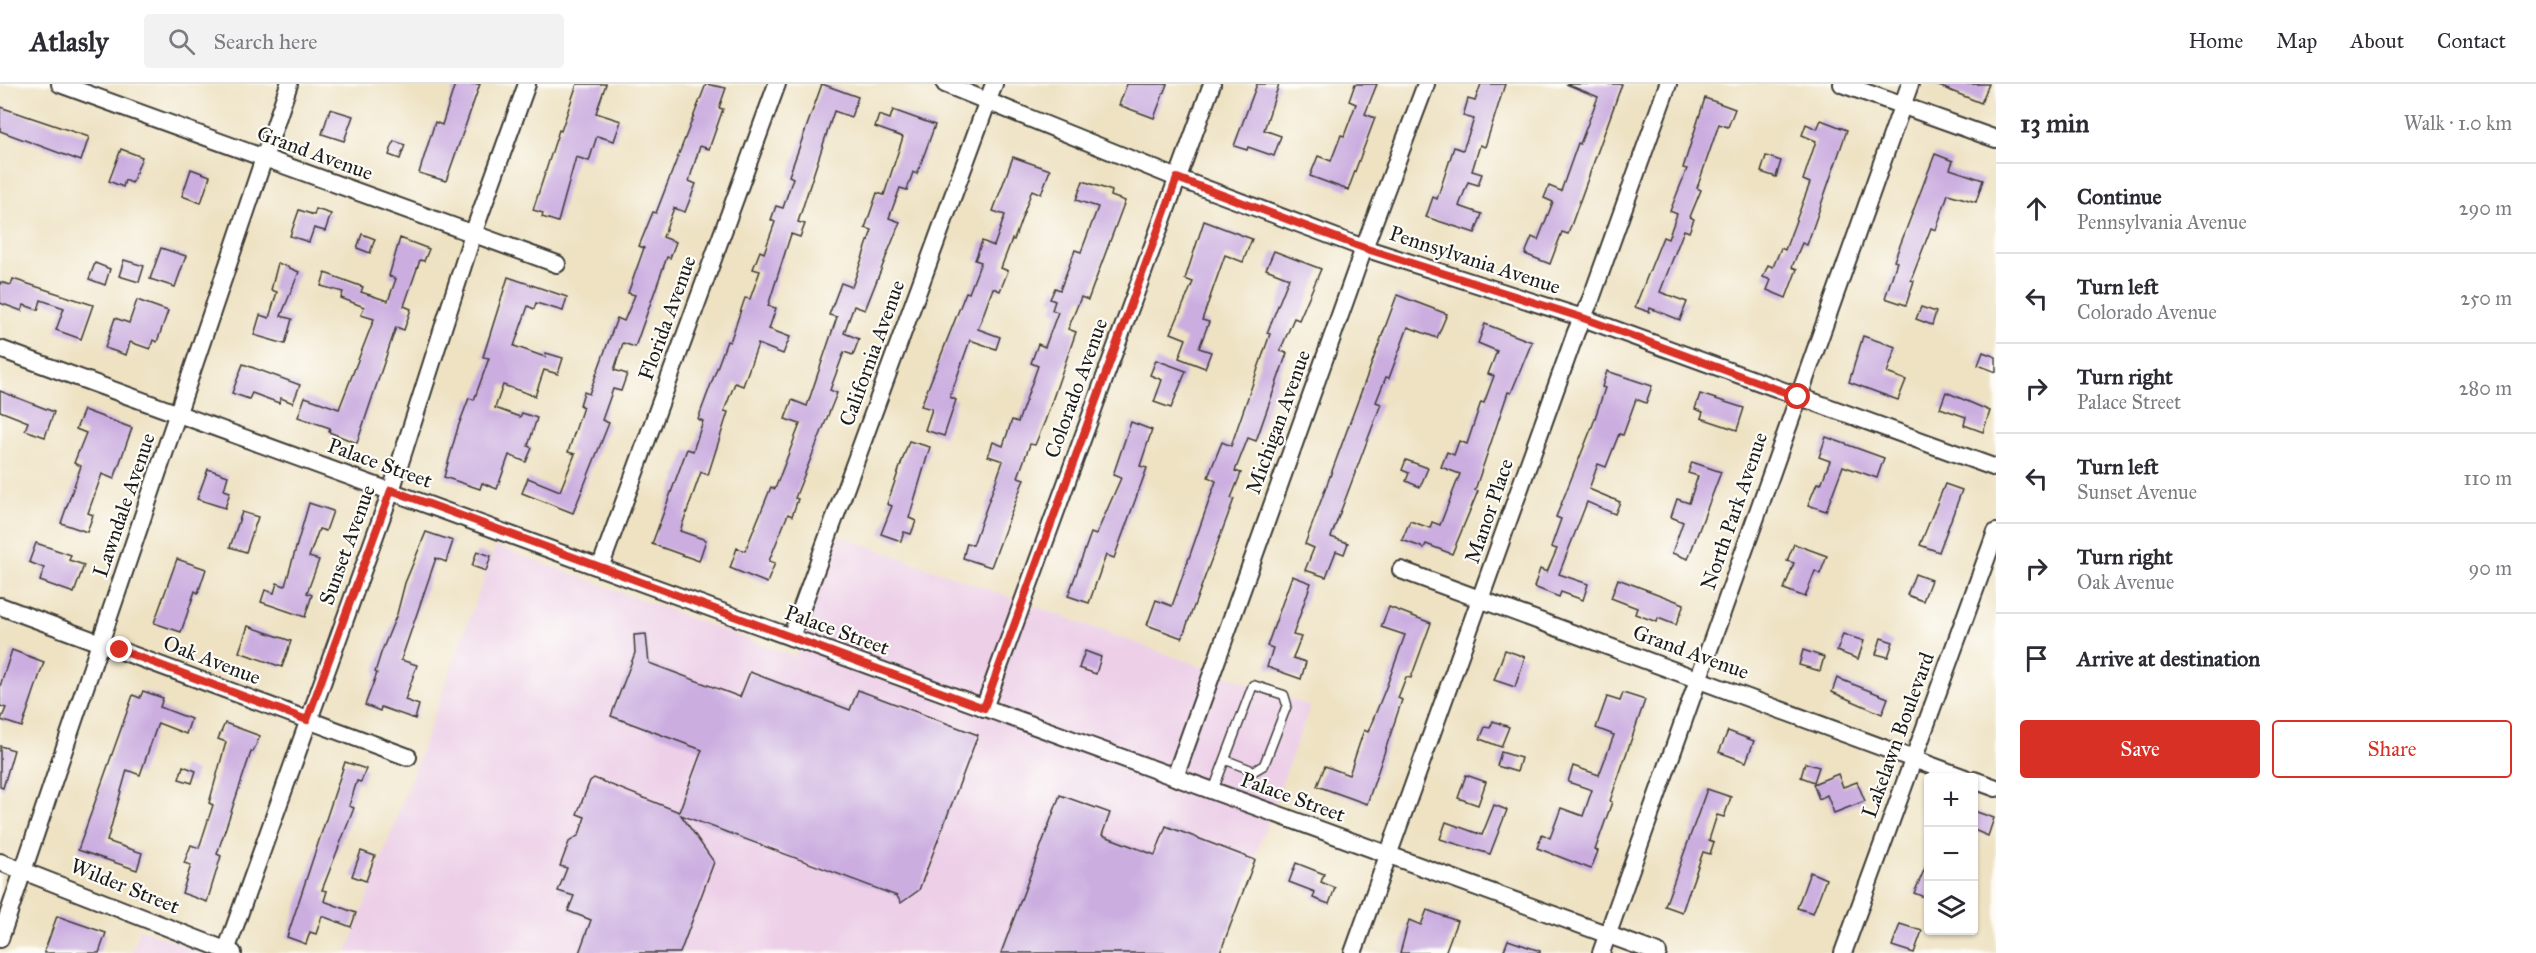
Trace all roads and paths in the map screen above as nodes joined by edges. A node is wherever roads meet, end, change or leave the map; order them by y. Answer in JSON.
{"nodes":[{"id":1,"x":60,"y":84,"type":"edge"},
{"id":2,"x":290,"y":84,"type":"edge"},
{"id":3,"x":527,"y":84,"type":"edge"},
{"id":4,"x":777,"y":84,"type":"edge"},
{"id":5,"x":945,"y":84,"type":"edge"},
{"id":6,"x":1212,"y":84,"type":"edge"},
{"id":7,"x":1426,"y":84,"type":"edge"},
{"id":8,"x":1668,"y":84,"type":"edge"},
{"id":9,"x":1842,"y":84,"type":"edge"},
{"id":10,"x":1910,"y":84,"type":"edge"},
{"id":11,"x":991,"y":92,"type":"edge"},
{"id":12,"x":1902,"y":106,"type":"junction"},
{"id":13,"x":1996,"y":140,"type":"edge"},
{"id":14,"x":263,"y":159,"type":"junction"},
{"id":15,"x":1177,"y":178,"type":"junction"},
{"id":16,"x":472,"y":234,"type":"junction"},
{"id":17,"x":1364,"y":248,"type":"junction"},
{"id":18,"x":556,"y":264,"type":"dead end"},
{"id":19,"x":1583,"y":318,"type":"junction"},
{"id":20,"x":0,"y":349,"type":"edge"},
{"id":21,"x":1798,"y":397,"type":"junction"},
{"id":22,"x":180,"y":414,"type":"junction"},
{"id":23,"x":1996,"y":468,"type":"edge"},
{"id":24,"x":391,"y":490,"type":"junction"},
{"id":25,"x":1996,"y":532,"type":"edge"},
{"id":26,"x":600,"y":568,"type":"junction"},
{"id":27,"x":1401,"y":570,"type":"dead end"},
{"id":28,"x":1482,"y":599,"type":"junction"},
{"id":29,"x":0,"y":606,"type":"edge"},
{"id":30,"x":791,"y":637,"type":"junction"},
{"id":31,"x":101,"y":642,"type":"junction"},
{"id":32,"x":1699,"y":679,"type":"junction"},
{"id":33,"x":984,"y":708,"type":"junction"},
{"id":34,"x":307,"y":720,"type":"junction"},
{"id":35,"x":408,"y":757,"type":"dead end"},
{"id":36,"x":1913,"y":759,"type":"junction"},
{"id":37,"x":1226,"y":760,"type":"junction"},
{"id":38,"x":1953,"y":773,"type":"edge"},
{"id":39,"x":1175,"y":777,"type":"junction"},
{"id":40,"x":1978,"y":782,"type":"edge"},
{"id":41,"x":1996,"y":789,"type":"edge"},
{"id":42,"x":1213,"y":791,"type":"junction"},
{"id":43,"x":1388,"y":856,"type":"junction"},
{"id":44,"x":0,"y":862,"type":"edge"},
{"id":45,"x":24,"y":871,"type":"junction"},
{"id":46,"x":1608,"y":934,"type":"junction"},
{"id":47,"x":0,"y":939,"type":"edge"},
{"id":48,"x":229,"y":952,"type":"edge"},
{"id":49,"x":1353,"y":953,"type":"edge"},
{"id":50,"x":1600,"y":953,"type":"edge"},
{"id":51,"x":1658,"y":953,"type":"edge"},
{"id":52,"x":1843,"y":953,"type":"edge"}],
"edges":[{"from":1,"to":14,"type":"street","name":"Grand Avenue"},
{"from":2,"to":14,"type":"street","name":"Lawndale Avenue"},
{"from":3,"to":16,"type":"street","name":"Sunset Avenue"},
{"from":4,"to":26,"type":"street","name":"Florida Avenue"},
{"from":5,"to":11,"type":"street","name":"Pennsylvania Avenue"},
{"from":6,"to":15,"type":"street","name":"Colorado Avenue"},
{"from":7,"to":17,"type":"street","name":"Michigan Avenue"},
{"from":8,"to":19,"type":"street","name":"Manor Place"},
{"from":9,"to":12,"type":"street"},
{"from":10,"to":12,"type":"street","name":"North Park Avenue"},
{"from":11,"to":15,"type":"street","name":"Pennsylvania Avenue"},
{"from":11,"to":30,"type":"street","name":"California Avenue"},
{"from":12,"to":13,"type":"street"},
{"from":12,"to":21,"type":"street","name":"North Park Avenue"},
{"from":14,"to":16,"type":"street","name":"Grand Avenue"},
{"from":14,"to":22,"type":"street","name":"Lawndale Avenue"},
{"from":15,"to":17,"type":"street","name":"Pennsylvania Avenue"},
{"from":15,"to":33,"type":"street","name":"Colorado Avenue"},
{"from":16,"to":18,"type":"street","name":"Grand Avenue"},
{"from":16,"to":24,"type":"street","name":"Sunset Avenue"},
{"from":17,"to":19,"type":"street","name":"Pennsylvania Avenue"},
{"from":17,"to":39,"type":"street","name":"Michigan Avenue"},
{"from":19,"to":21,"type":"street","name":"Pennsylvania Avenue"},
{"from":19,"to":28,"type":"street","name":"Manor Place"},
{"from":20,"to":22,"type":"street","name":"Palace Street"},
{"from":21,"to":23,"type":"street","name":"Pennsylvania Avenue"},
{"from":21,"to":32,"type":"street","name":"North Park Avenue"},
{"from":22,"to":24,"type":"street","name":"Palace Street"},
{"from":22,"to":31,"type":"street","name":"Lawndale Avenue"},
{"from":24,"to":26,"type":"street","name":"Palace Street"},
{"from":24,"to":34,"type":"street","name":"Sunset Avenue"},
{"from":25,"to":36,"type":"street","name":"Lakelawn Boulevard"},
{"from":26,"to":30,"type":"street","name":"Palace Street"},
{"from":27,"to":28,"type":"street","name":"Grand Avenue"},
{"from":28,"to":32,"type":"street","name":"Grand Avenue"},
{"from":28,"to":43,"type":"street","name":"Manor Place"},
{"from":29,"to":31,"type":"street","name":"Oak Avenue"},
{"from":30,"to":33,"type":"street","name":"Palace Street"},
{"from":31,"to":34,"type":"street","name":"Oak Avenue"},
{"from":31,"to":45,"type":"street","name":"Lawndale Avenue"},
{"from":32,"to":36,"type":"street","name":"Grand Avenue"},
{"from":32,"to":46,"type":"street","name":"North Park Avenue"},
{"from":33,"to":39,"type":"street","name":"Palace Street"},
{"from":34,"to":35,"type":"street","name":"Oak Avenue"},
{"from":34,"to":48,"type":"street","name":"Sunset Avenue"},
{"from":36,"to":38,"type":"street","name":"Grand Avenue"},
{"from":36,"to":52,"type":"street","name":"Lakelawn Boulevard"},
{"from":37,"to":37,"type":"lane"},
{"from":37,"to":42,"type":"lane"},
{"from":39,"to":42,"type":"street","name":"Palace Street"},
{"from":40,"to":41,"type":"street"},
{"from":42,"to":43,"type":"street","name":"Palace Street"},
{"from":43,"to":46,"type":"street","name":"Palace Street"},
{"from":43,"to":49,"type":"street","name":"Manor Place"},
{"from":44,"to":45,"type":"street","name":"Wilder Street"},
{"from":45,"to":47,"type":"street","name":"Lawndale Avenue"},
{"from":45,"to":48,"type":"street","name":"Wilder Street"},
{"from":46,"to":50,"type":"street","name":"North Park Avenue"},
{"from":46,"to":51,"type":"street","name":"Palace Street"}]}
